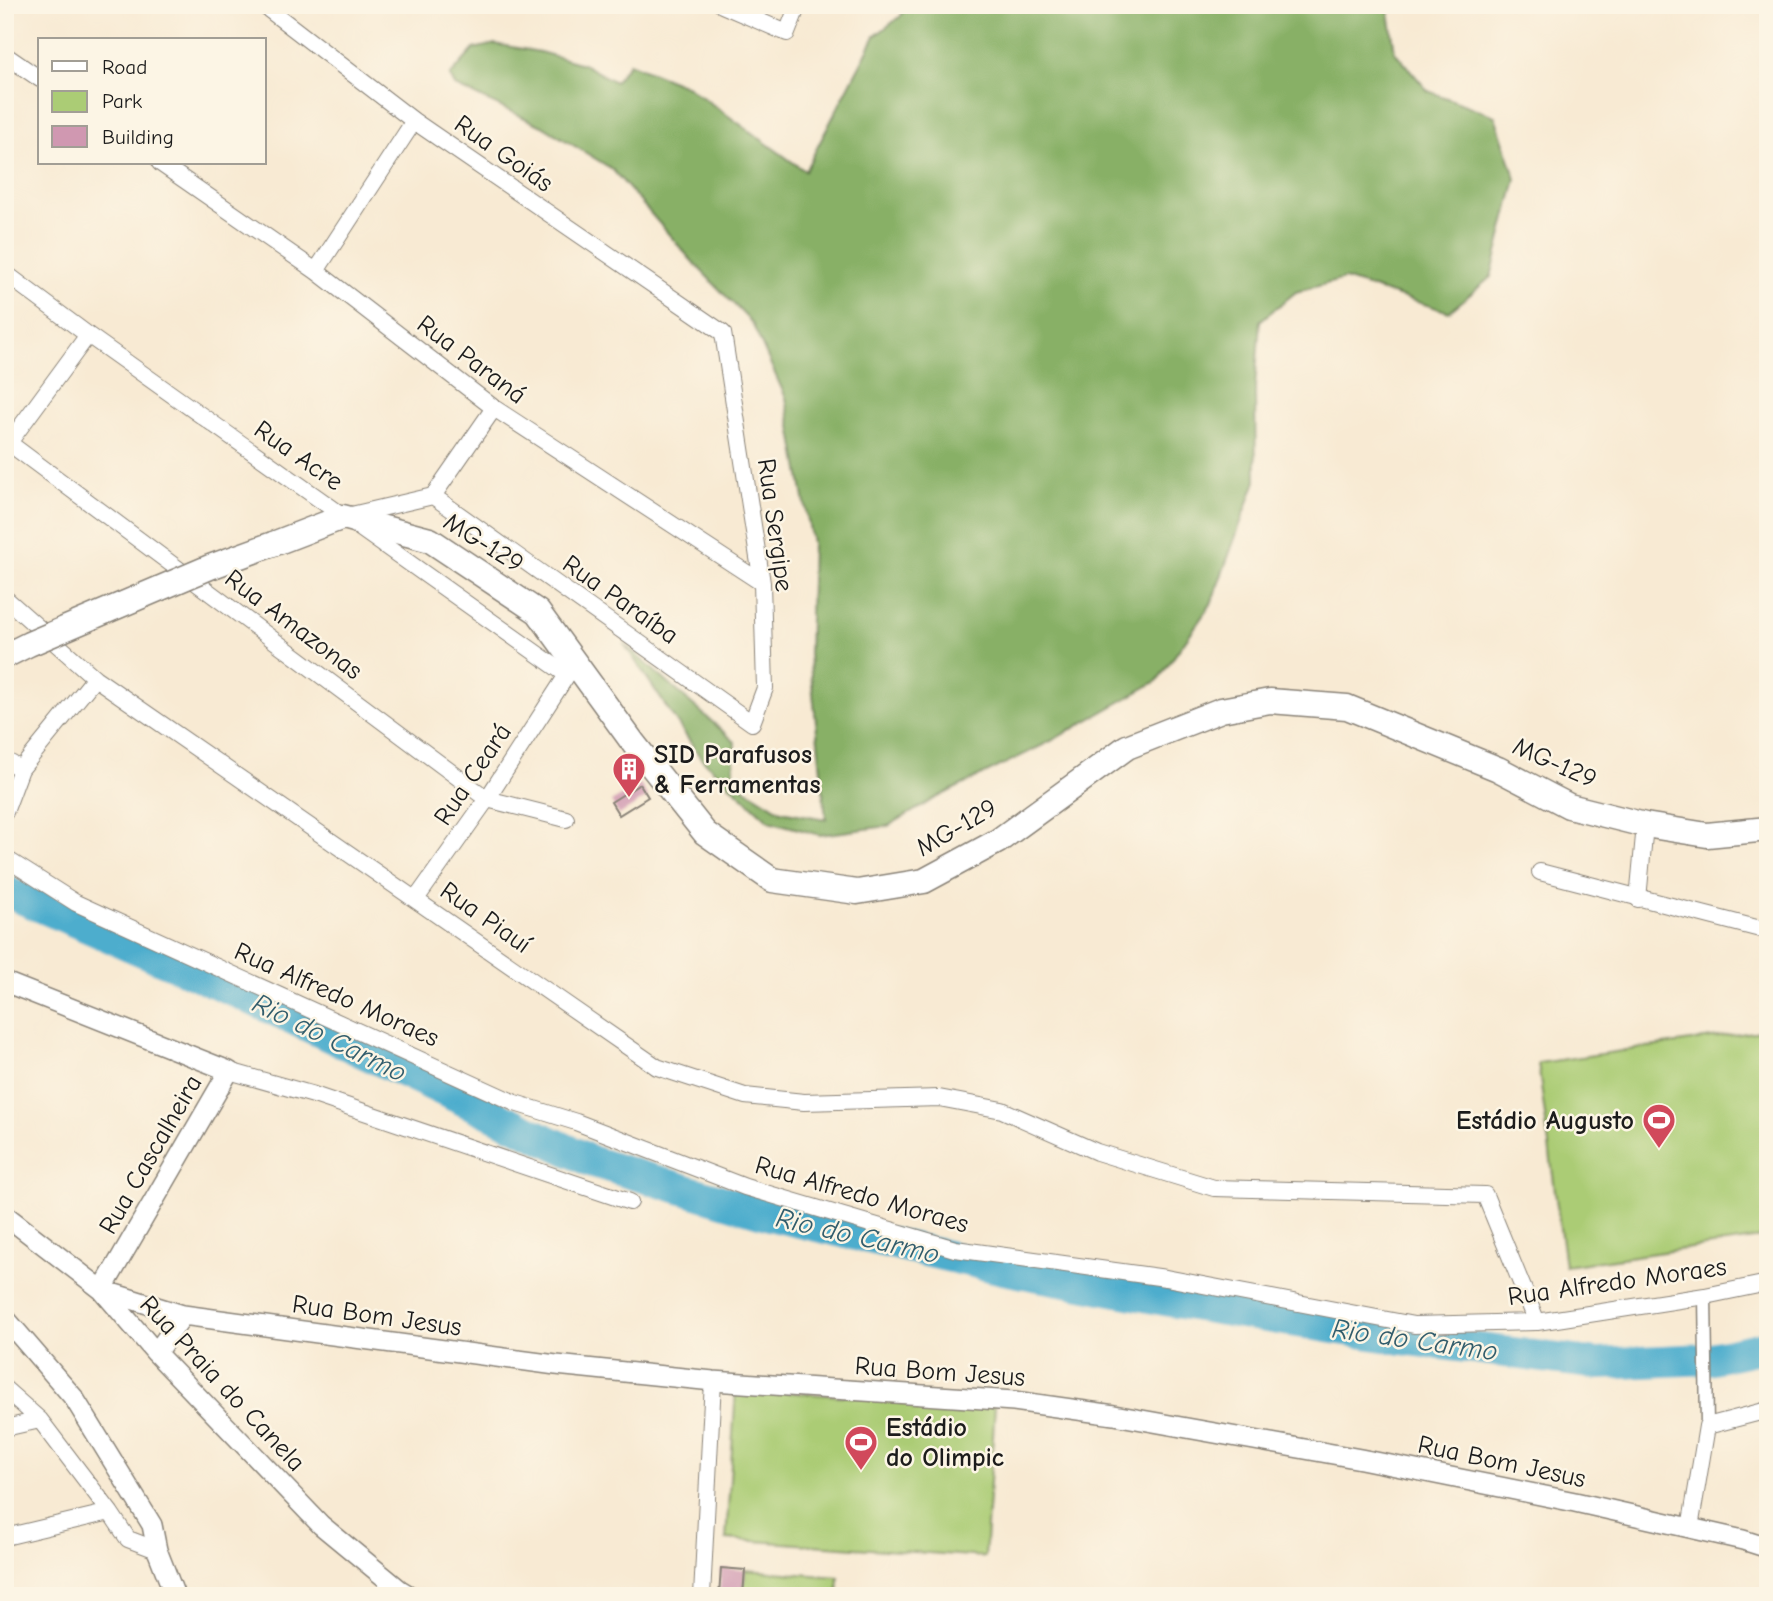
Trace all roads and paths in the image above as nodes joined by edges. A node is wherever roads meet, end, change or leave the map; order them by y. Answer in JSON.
{"nodes":[{"id":1,"x":263,"y":5,"type":"edge"},
{"id":2,"x":722,"y":5,"type":"edge"},
{"id":3,"x":799,"y":5,"type":"edge"},
{"id":4,"x":5,"y":55,"type":"edge"},
{"id":5,"x":38,"y":78,"type":"edge"},
{"id":6,"x":414,"y":121,"type":"junction"},
{"id":7,"x":161,"y":164,"type":"edge"},
{"id":8,"x":316,"y":271,"type":"junction"},
{"id":9,"x":5,"y":273,"type":"edge"},
{"id":10,"x":723,"y":333,"type":"joint"},
{"id":11,"x":88,"y":335,"type":"junction"},
{"id":12,"x":494,"y":408,"type":"junction"},
{"id":13,"x":6,"y":444,"type":"edge"},
{"id":14,"x":433,"y":496,"type":"junction"},
{"id":15,"x":343,"y":517,"type":"junction"},
{"id":16,"x":762,"y":583,"type":"junction"},
{"id":17,"x":5,"y":598,"type":"edge"},
{"id":18,"x":5,"y":656,"type":"edge"},
{"id":19,"x":567,"y":675,"type":"joint"},
{"id":20,"x":95,"y":678,"type":"junction"},
{"id":21,"x":752,"y":723,"type":"joint"},
{"id":22,"x":5,"y":760,"type":"edge"},
{"id":23,"x":21,"y":769,"type":"junction"},
{"id":24,"x":487,"y":799,"type":"junction"},
{"id":25,"x":5,"y":812,"type":"edge"},
{"id":26,"x":566,"y":820,"type":"dead end"},
{"id":27,"x":1645,"y":825,"type":"junction"},
{"id":28,"x":1768,"y":829,"type":"edge"},
{"id":29,"x":5,"y":858,"type":"edge"},
{"id":30,"x":1540,"y":872,"type":"dead end"},
{"id":31,"x":416,"y":899,"type":"junction"},
{"id":32,"x":1638,"y":899,"type":"junction"},
{"id":33,"x":1768,"y":931,"type":"edge"},
{"id":34,"x":5,"y":982,"type":"edge"},
{"id":35,"x":229,"y":1071,"type":"junction"},
{"id":36,"x":630,"y":1202,"type":"dead end"},
{"id":37,"x":5,"y":1215,"type":"edge"},
{"id":38,"x":1768,"y":1283,"type":"edge"},
{"id":39,"x":102,"y":1290,"type":"junction"},
{"id":40,"x":1704,"y":1296,"type":"junction"},
{"id":41,"x":183,"y":1315,"type":"junction"},
{"id":42,"x":5,"y":1318,"type":"edge"},
{"id":43,"x":1537,"y":1322,"type":"junction"},
{"id":44,"x":156,"y":1353,"type":"junction"},
{"id":45,"x":713,"y":1381,"type":"junction"},
{"id":46,"x":5,"y":1388,"type":"edge"},
{"id":47,"x":1768,"y":1410,"type":"edge"},
{"id":48,"x":40,"y":1420,"type":"junction"},
{"id":49,"x":1707,"y":1426,"type":"junction"},
{"id":50,"x":5,"y":1428,"type":"edge"},
{"id":51,"x":110,"y":1512,"type":"junction"},
{"id":52,"x":1690,"y":1528,"type":"junction"},
{"id":53,"x":5,"y":1537,"type":"edge"},
{"id":54,"x":1768,"y":1548,"type":"edge"},
{"id":55,"x":157,"y":1550,"type":"junction"},
{"id":56,"x":403,"y":1594,"type":"edge"},
{"id":57,"x":175,"y":1596,"type":"edge"},
{"id":58,"x":702,"y":1596,"type":"edge"}],
"edges":[{"from":1,"to":6,"type":"street","name":"Rua Goiás"},
{"from":2,"to":3,"type":"street"},
{"from":4,"to":5,"type":"street"},
{"from":6,"to":8,"type":"street"},
{"from":6,"to":10,"type":"street","name":"Rua Goiás"},
{"from":7,"to":8,"type":"street","name":"Rua Paraná"},
{"from":8,"to":12,"type":"street","name":"Rua Paraná"},
{"from":9,"to":11,"type":"street","name":"Rua Acre"},
{"from":10,"to":16,"type":"street","name":"Rua Sergipe"},
{"from":11,"to":13,"type":"street"},
{"from":11,"to":15,"type":"street","name":"Rua Acre"},
{"from":12,"to":14,"type":"street"},
{"from":12,"to":16,"type":"street","name":"Rua Paraná"},
{"from":13,"to":24,"type":"street","name":"Rua Amazonas"},
{"from":14,"to":15,"type":"street"},
{"from":14,"to":21,"type":"street","name":"Rua Paraíba"},
{"from":15,"to":18,"type":"main road","bridge":true},
{"from":15,"to":19,"type":"street","name":"Rua Acre"},
{"from":15,"to":27,"type":"main road","name":"MG-129","number":"MG-129"},
{"from":16,"to":21,"type":"street","name":"Rua Sergipe"},
{"from":17,"to":20,"type":"street","name":"Rua Piauí"},
{"from":19,"to":24,"type":"street","name":"Rua Ceará"},
{"from":20,"to":23,"type":"street"},
{"from":20,"to":31,"type":"street","name":"Rua Piauí"},
{"from":22,"to":23,"type":"street"},
{"from":23,"to":25,"type":"street"},
{"from":24,"to":26,"type":"street","name":"Rua Amazonas"},
{"from":24,"to":31,"type":"street","name":"Rua Ceará"},
{"from":27,"to":28,"type":"main road","name":"MG-129","number":"MG-129"},
{"from":27,"to":32,"type":"street"},
{"from":29,"to":43,"type":"street","name":"Rua Alfredo Moraes"},
{"from":30,"to":32,"type":"street"},
{"from":31,"to":43,"type":"street","name":"Rua Piauí"},
{"from":32,"to":33,"type":"street"},
{"from":34,"to":35,"type":"street","name":"Rua Cascalheira"},
{"from":35,"to":36,"type":"street"},
{"from":35,"to":39,"type":"street","name":"Rua Cascalheira"},
{"from":37,"to":39,"type":"street","name":"Rua Praia do Canela"},
{"from":38,"to":40,"type":"street","name":"Rua Alfredo Moraes"},
{"from":39,"to":41,"type":"street","name":"Rua Bom Jesus"},
{"from":39,"to":44,"type":"street","name":"Rua Praia do Canela"},
{"from":40,"to":43,"type":"street","name":"Rua Alfredo Moraes"},
{"from":40,"to":49,"type":"street"},
{"from":41,"to":44,"type":"street"},
{"from":41,"to":45,"type":"street","name":"Rua Bom Jesus"},
{"from":42,"to":55,"type":"street"},
{"from":44,"to":56,"type":"street","name":"Rua Praia do Canela"},
{"from":45,"to":52,"type":"street","name":"Rua Bom Jesus"},
{"from":45,"to":58,"type":"street"},
{"from":46,"to":48,"type":"street"},
{"from":47,"to":49,"type":"street"},
{"from":48,"to":50,"type":"street"},
{"from":48,"to":51,"type":"street"},
{"from":49,"to":52,"type":"street"},
{"from":51,"to":53,"type":"street"},
{"from":51,"to":55,"type":"street"},
{"from":52,"to":54,"type":"street","name":"Rua Bom Jesus"},
{"from":55,"to":57,"type":"street"}]}
